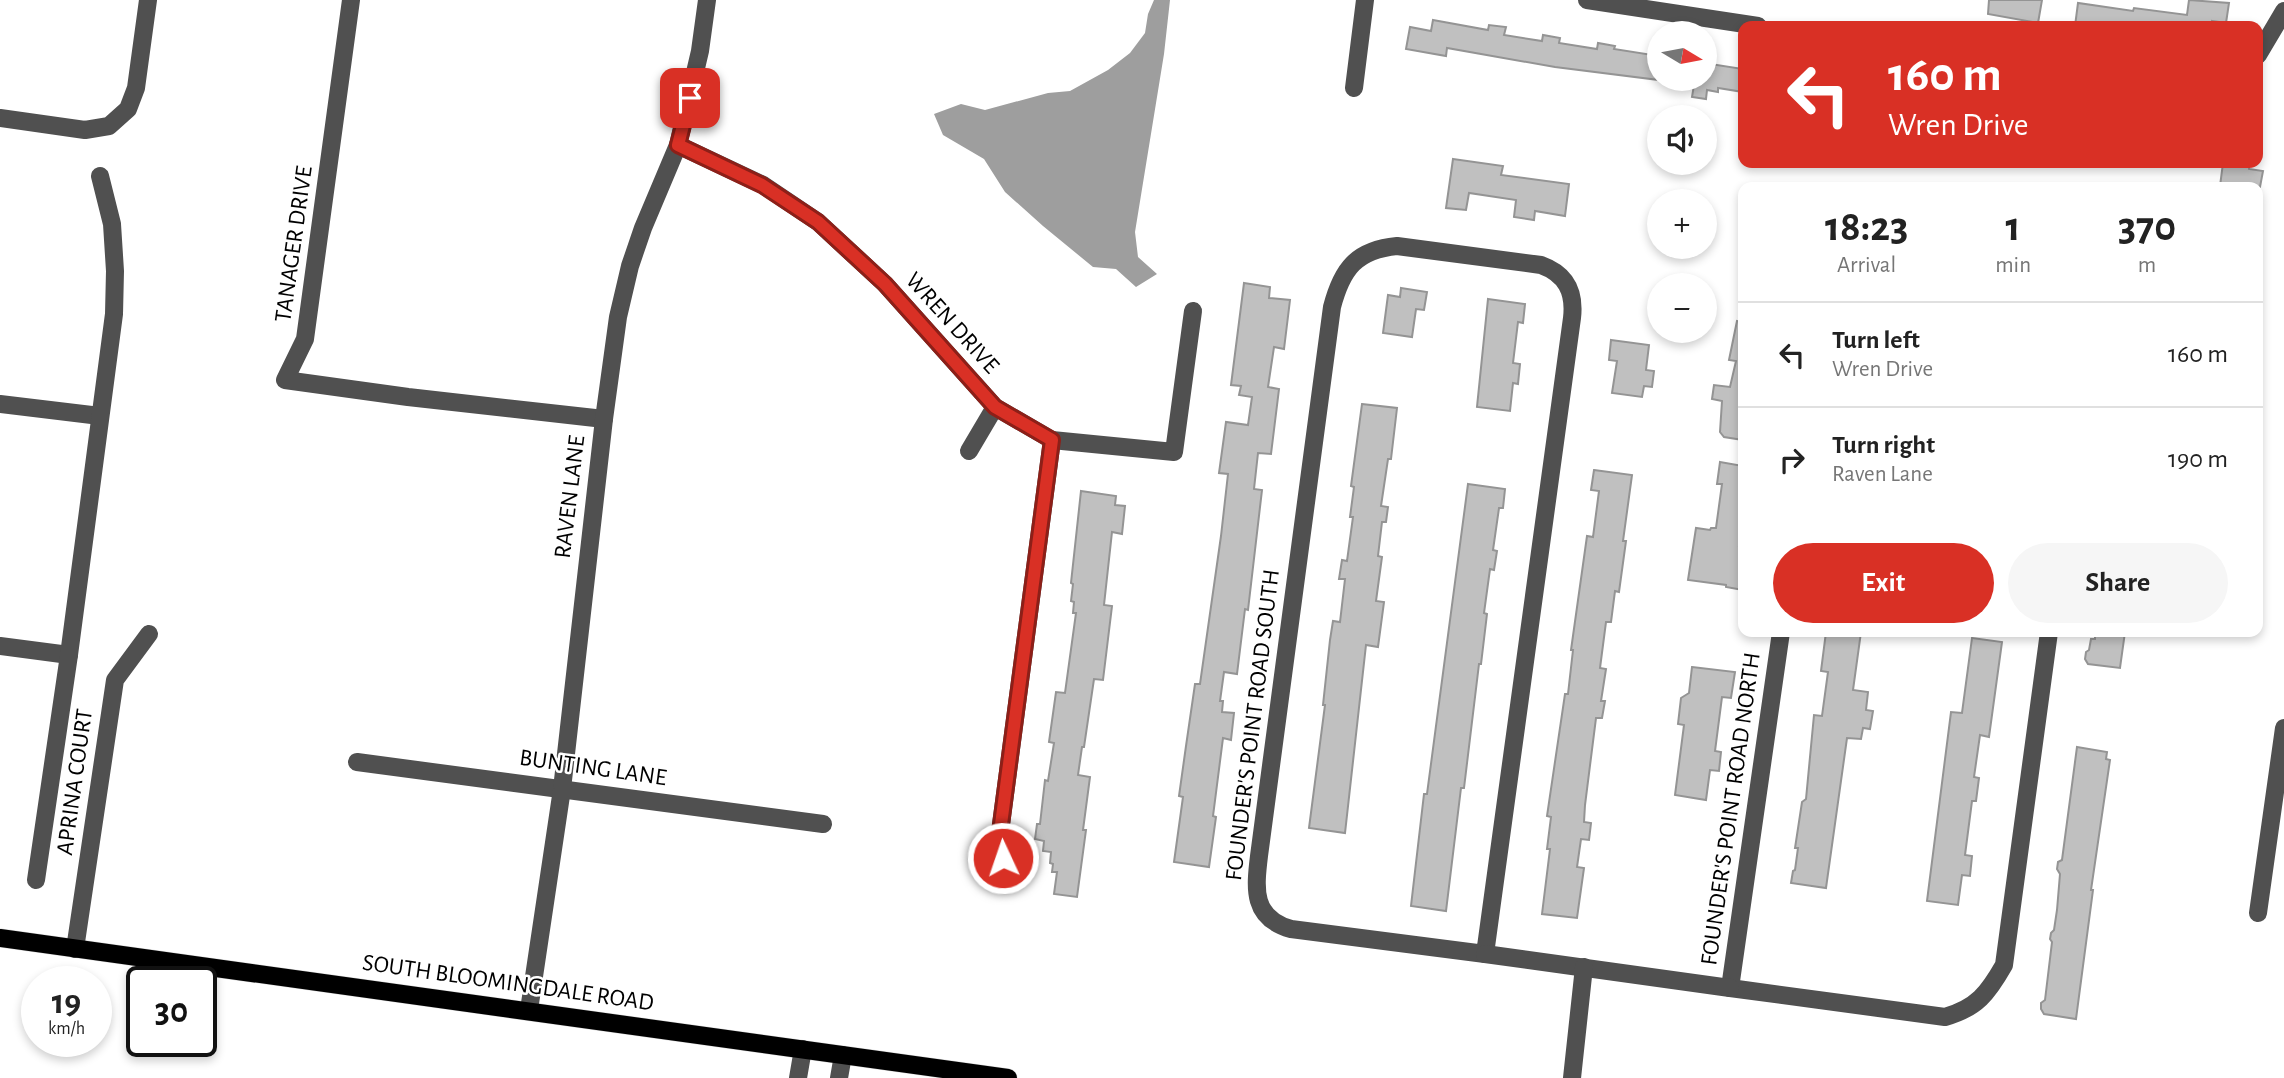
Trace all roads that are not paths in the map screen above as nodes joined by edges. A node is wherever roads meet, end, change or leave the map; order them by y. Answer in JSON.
{"nodes":[{"id":1,"x":148,"y":0,"type":"edge"},
{"id":2,"x":351,"y":0,"type":"edge"},
{"id":3,"x":707,"y":0,"type":"edge"},
{"id":4,"x":1366,"y":0,"type":"edge"},
{"id":5,"x":1587,"y":0,"type":"edge"},
{"id":6,"x":2284,"y":11,"type":"edge"},
{"id":7,"x":1738,"y":23,"type":"edge"},
{"id":8,"x":2263,"y":47,"type":"edge"},
{"id":9,"x":1354,"y":88,"type":"dead end"},
{"id":10,"x":0,"y":118,"type":"edge"},
{"id":11,"x":678,"y":145,"type":"junction"},
{"id":12,"x":100,"y":176,"type":"dead end"},
{"id":13,"x":1193,"y":311,"type":"dead end"},
{"id":14,"x":0,"y":404,"type":"edge"},
{"id":15,"x":995,"y":407,"type":"junction"},
{"id":16,"x":100,"y":416,"type":"junction"},
{"id":17,"x":604,"y":419,"type":"junction"},
{"id":18,"x":1052,"y":440,"type":"junction"},
{"id":19,"x":969,"y":451,"type":"dead end"},
{"id":20,"x":149,"y":634,"type":"dead end"},
{"id":21,"x":1780,"y":637,"type":"edge"},
{"id":22,"x":2048,"y":637,"type":"edge"},
{"id":23,"x":0,"y":646,"type":"edge"},
{"id":24,"x":69,"y":655,"type":"junction"},
{"id":25,"x":2284,"y":728,"type":"edge"},
{"id":26,"x":357,"y":762,"type":"dead end"},
{"id":27,"x":562,"y":789,"type":"junction"},
{"id":28,"x":823,"y":824,"type":"dead end"},
{"id":29,"x":36,"y":880,"type":"dead end"},
{"id":30,"x":1006,"y":883,"type":"dead end"},
{"id":31,"x":2258,"y":913,"type":"dead end"},
{"id":32,"x":0,"y":938,"type":"edge"},
{"id":33,"x":75,"y":948,"type":"junction"},
{"id":34,"x":1485,"y":954,"type":"junction"},
{"id":35,"x":1584,"y":967,"type":"junction"},
{"id":36,"x":1730,"y":988,"type":"junction"},
{"id":37,"x":529,"y":1010,"type":"junction"},
{"id":38,"x":803,"y":1049,"type":"junction"},
{"id":39,"x":843,"y":1055,"type":"junction"},
{"id":40,"x":798,"y":1078,"type":"edge"},
{"id":41,"x":839,"y":1078,"type":"edge"},
{"id":42,"x":1009,"y":1078,"type":"edge"},
{"id":43,"x":1572,"y":1078,"type":"edge"}],
"edges":[{"from":1,"to":10,"type":"street"},
{"from":2,"to":17,"type":"street","name":"TANAGER DRIVE"},
{"from":3,"to":11,"type":"street","name":"RAVEN LANE"},
{"from":4,"to":9,"type":"street"},
{"from":5,"to":7,"type":"street"},
{"from":6,"to":8,"type":"street"},
{"from":11,"to":15,"type":"street","name":"WREN DRIVE"},
{"from":11,"to":17,"type":"street","name":"RAVEN LANE"},
{"from":12,"to":16,"type":"street"},
{"from":13,"to":18,"type":"street","name":"WREN DRIVE"},
{"from":14,"to":16,"type":"street"},
{"from":15,"to":18,"type":"street","name":"WREN DRIVE"},
{"from":15,"to":19,"type":"street"},
{"from":16,"to":24,"type":"street"},
{"from":17,"to":27,"type":"street","name":"RAVEN LANE"},
{"from":18,"to":30,"type":"street"},
{"from":20,"to":33,"type":"street","name":"APRINA COURT"},
{"from":21,"to":36,"type":"street","name":"FOUNDER'S POINT ROAD NORTH"},
{"from":22,"to":36,"type":"street","name":"FOUNDER'S POINT ROAD NORTH"},
{"from":23,"to":24,"type":"street"},
{"from":24,"to":29,"type":"street"},
{"from":25,"to":31,"type":"street"},
{"from":26,"to":27,"type":"street","name":"BUNTING LANE"},
{"from":27,"to":28,"type":"street","name":"BUNTING LANE"},
{"from":27,"to":37,"type":"street","name":"RAVEN LANE"},
{"from":32,"to":33,"type":"main road","name":"SOUTH BLOOMINGDALE ROAD"},
{"from":33,"to":37,"type":"main road","name":"SOUTH BLOOMINGDALE ROAD"},
{"from":34,"to":34,"type":"street","name":"FOUNDER'S POINT ROAD SOUTH"},
{"from":34,"to":35,"type":"street","name":"FOUNDER'S POINT ROAD SOUTH"},
{"from":35,"to":36,"type":"street","name":"FOUNDER'S POINT ROAD SOUTH"},
{"from":35,"to":43,"type":"street"},
{"from":37,"to":38,"type":"main road","name":"SOUTH BLOOMINGDALE ROAD"},
{"from":38,"to":39,"type":"main road","name":"SOUTH BLOOMINGDALE ROAD"},
{"from":38,"to":40,"type":"street"},
{"from":39,"to":41,"type":"street"},
{"from":39,"to":42,"type":"main road","name":"SOUTH BLOOMINGDALE ROAD"}]}
